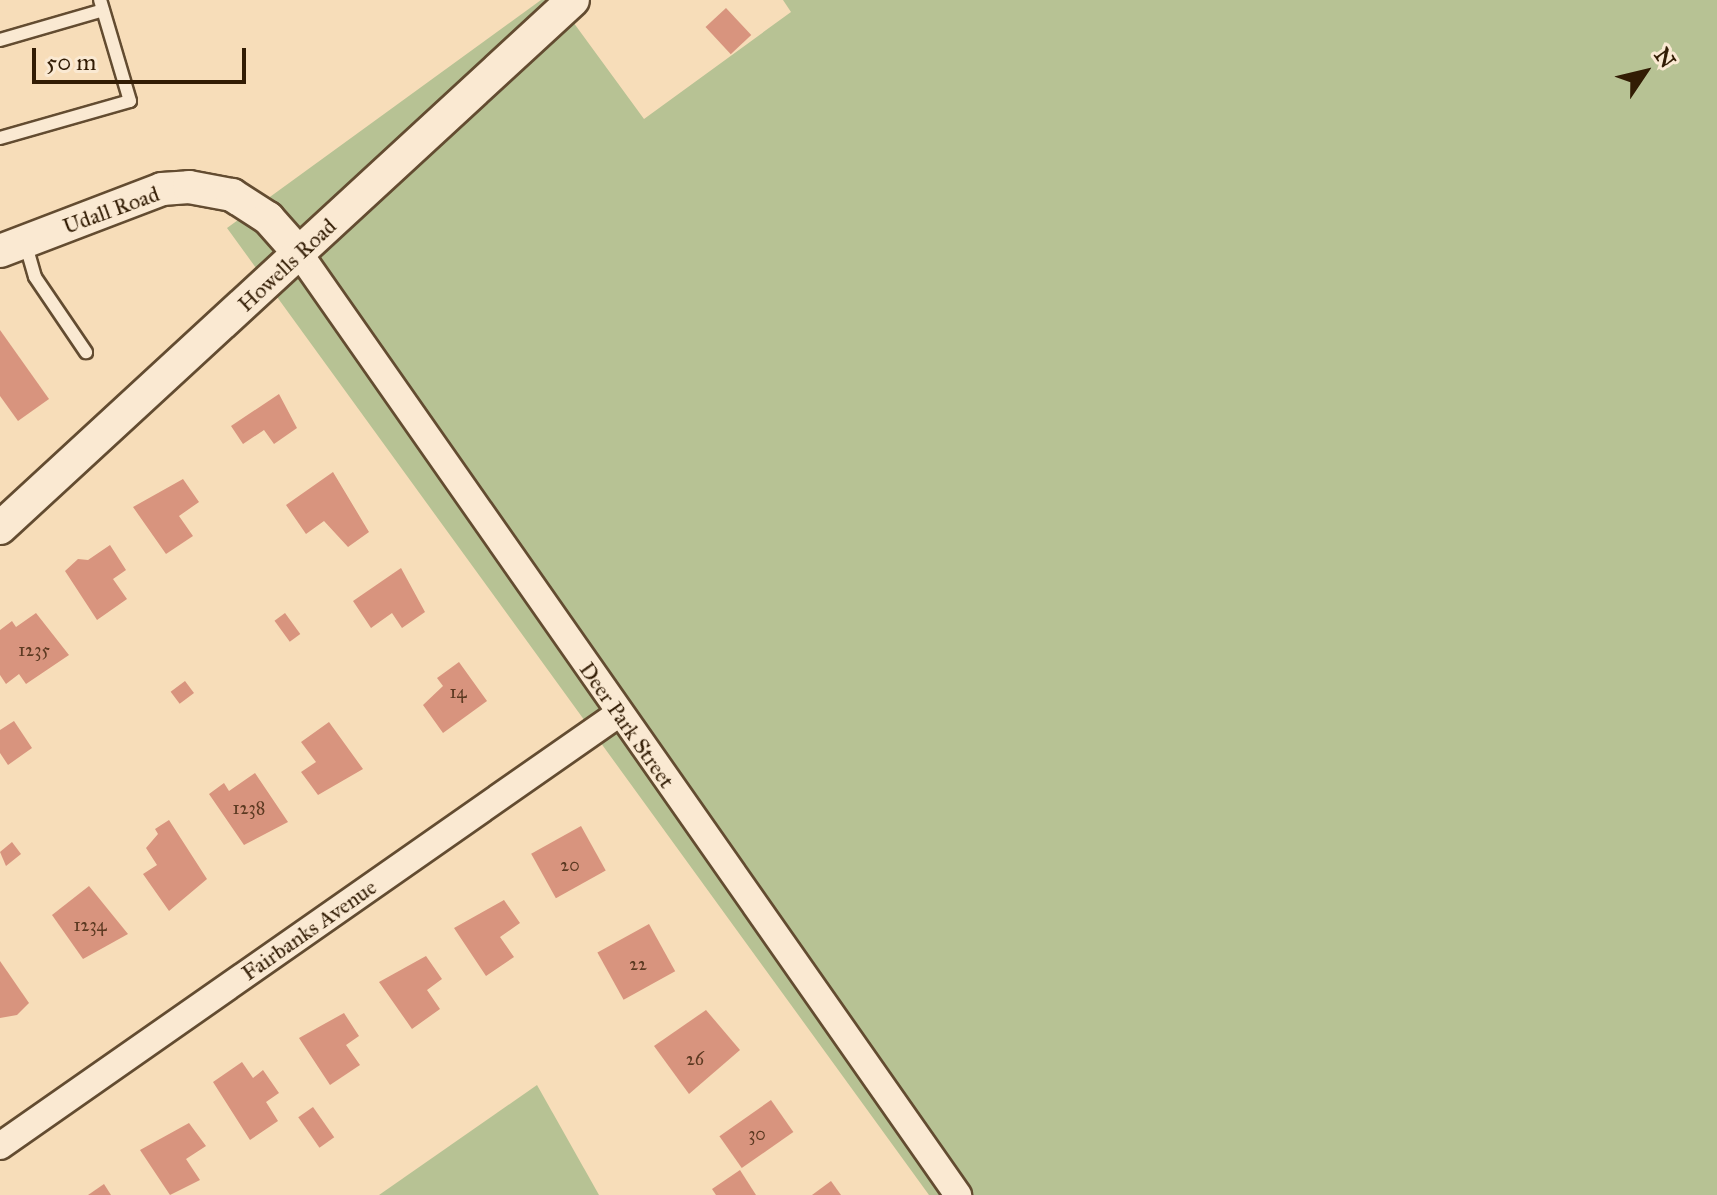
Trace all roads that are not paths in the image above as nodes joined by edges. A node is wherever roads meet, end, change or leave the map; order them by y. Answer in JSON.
{"nodes":[{"id":1,"x":573,"y":0,"type":"edge"},
{"id":2,"x":102,"y":5,"type":"edge"},
{"id":3,"x":0,"y":40,"type":"edge"},
{"id":4,"x":0,"y":138,"type":"edge"},
{"id":5,"x":13,"y":246,"type":"edge"},
{"id":6,"x":299,"y":253,"type":"junction"},
{"id":7,"x":86,"y":352,"type":"dead end"},
{"id":8,"x":0,"y":528,"type":"edge"},
{"id":9,"x":618,"y":714,"type":"junction"},
{"id":10,"x":0,"y":1146,"type":"edge"},
{"id":11,"x":958,"y":1195,"type":"edge"}],
"edges":[{"from":1,"to":6,"type":"street","name":"Howells Road"},
{"from":2,"to":3,"type":"lane"},
{"from":2,"to":4,"type":"lane"},
{"from":5,"to":6,"type":"street","name":"Udall Road"},
{"from":5,"to":7,"type":"lane"},
{"from":6,"to":8,"type":"street","name":"Howells Road"},
{"from":6,"to":9,"type":"street","name":"Deer Park Street"},
{"from":9,"to":10,"type":"street","name":"Fairbanks Avenue"},
{"from":9,"to":11,"type":"street","name":"Deer Park Street"}]}
